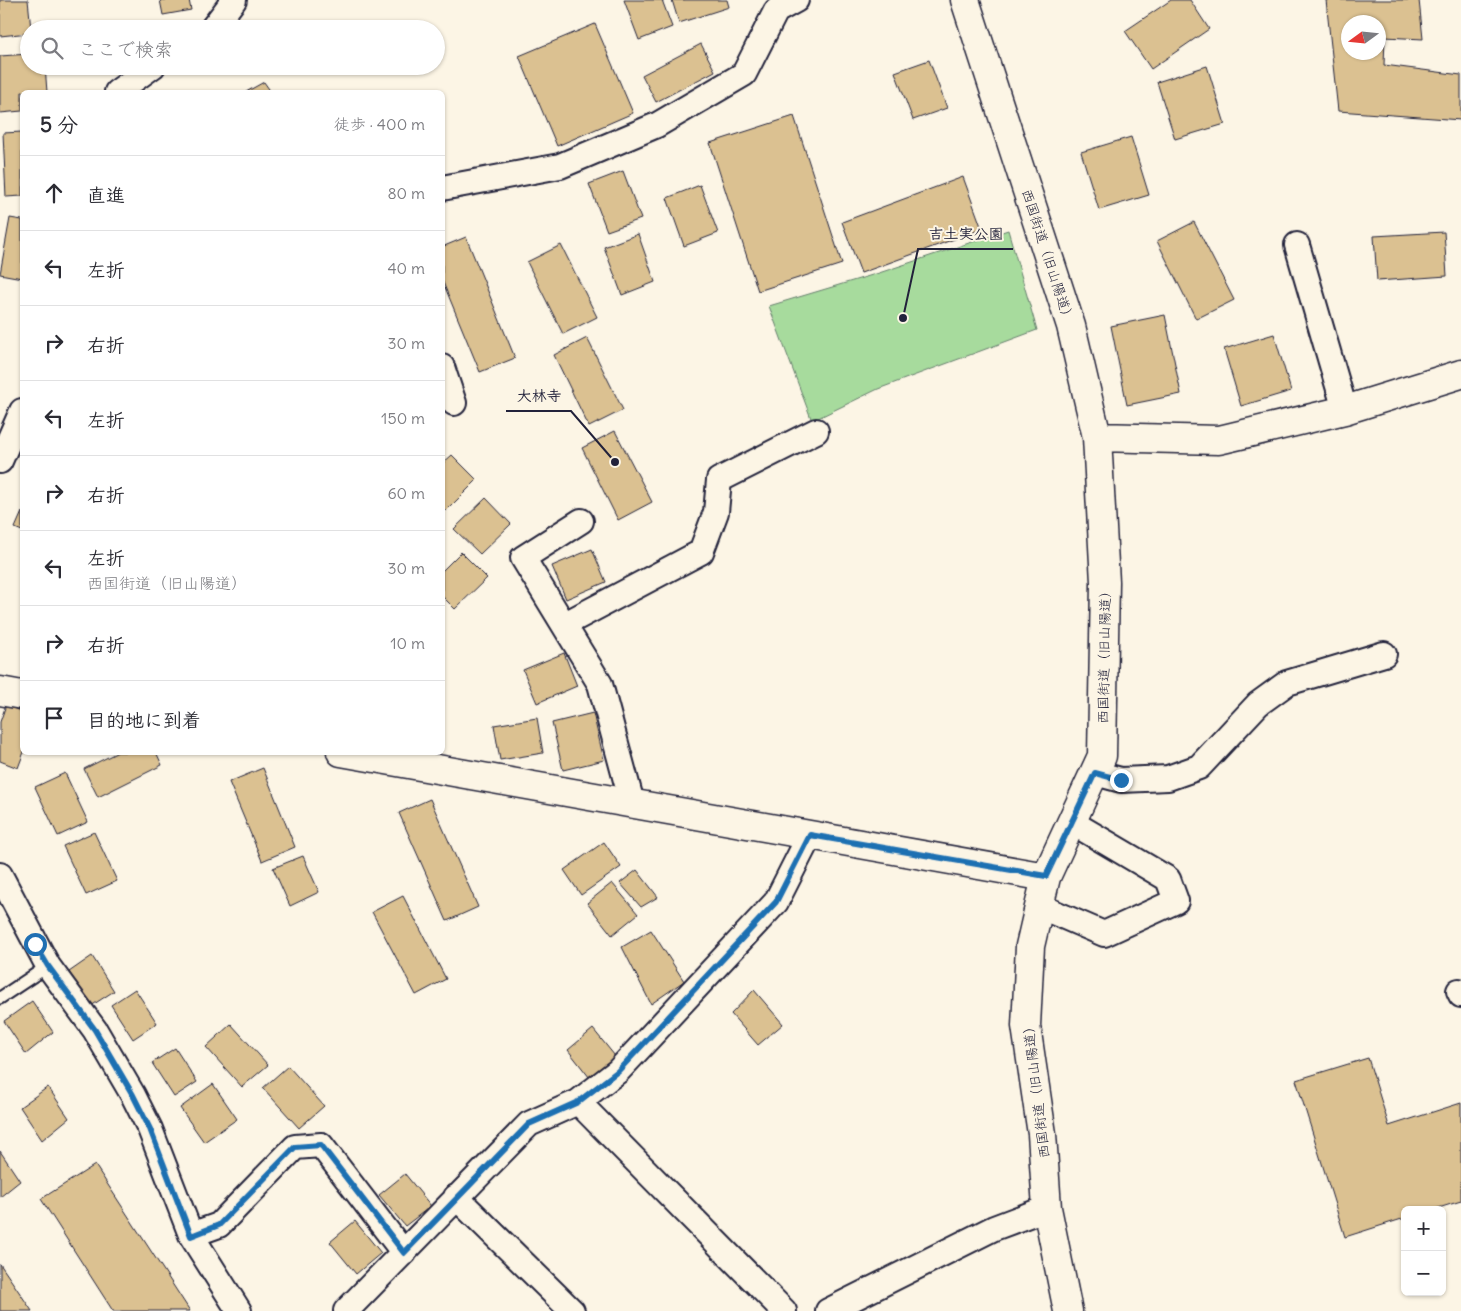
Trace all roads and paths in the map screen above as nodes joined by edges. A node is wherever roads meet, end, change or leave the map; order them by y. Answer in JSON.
{"nodes":[{"id":1,"x":234,"y":0,"type":"edge"},
{"id":2,"x":796,"y":0,"type":"edge"},
{"id":3,"x":964,"y":0,"type":"edge"},
{"id":4,"x":219,"y":20,"type":"edge"},
{"id":5,"x":141,"y":75,"type":"edge"},
{"id":6,"x":120,"y":90,"type":"edge"},
{"id":7,"x":445,"y":187,"type":"edge"},
{"id":8,"x":1297,"y":245,"type":"dead end"},
{"id":9,"x":1461,"y":374,"type":"edge"},
{"id":10,"x":445,"y":376,"type":"edge"},
{"id":11,"x":454,"y":403,"type":"dead end"},
{"id":12,"x":1344,"y":410,"type":"junction"},
{"id":13,"x":20,"y":416,"type":"edge"},
{"id":14,"x":816,"y":431,"type":"dead end"},
{"id":15,"x":1097,"y":437,"type":"junction"},
{"id":16,"x":0,"y":461,"type":"edge"},
{"id":17,"x":581,"y":521,"type":"dead end"},
{"id":18,"x":565,"y":624,"type":"junction"},
{"id":19,"x":1384,"y":654,"type":"dead end"},
{"id":20,"x":0,"y":691,"type":"edge"},
{"id":21,"x":20,"y":695,"type":"edge"},
{"id":22,"x":358,"y":755,"type":"edge"},
{"id":23,"x":1095,"y":773,"type":"junction"},
{"id":24,"x":632,"y":803,"type":"junction"},
{"id":25,"x":1073,"y":823,"type":"junction"},
{"id":26,"x":810,"y":835,"type":"junction"},
{"id":27,"x":0,"y":875,"type":"edge"},
{"id":28,"x":1046,"y":876,"type":"junction"},
{"id":29,"x":1040,"y":906,"type":"junction"},
{"id":30,"x":48,"y":966,"type":"junction"},
{"id":31,"x":0,"y":998,"type":"edge"},
{"id":32,"x":578,"y":1102,"type":"junction"},
{"id":33,"x":456,"y":1197,"type":"junction"},
{"id":34,"x":1047,"y":1208,"type":"junction"},
{"id":35,"x":191,"y":1236,"type":"junction"},
{"id":36,"x":404,"y":1253,"type":"junction"},
{"id":37,"x":239,"y":1311,"type":"edge"},
{"id":38,"x":346,"y":1311,"type":"edge"},
{"id":39,"x":572,"y":1311,"type":"edge"},
{"id":40,"x":784,"y":1311,"type":"edge"},
{"id":41,"x":828,"y":1311,"type":"edge"},
{"id":42,"x":1068,"y":1311,"type":"edge"}],
"edges":[{"from":1,"to":4,"type":"street"},
{"from":2,"to":7,"type":"street"},
{"from":3,"to":15,"type":"street","name":"西国街道（旧山陽道）"},
{"from":5,"to":6,"type":"street"},
{"from":8,"to":12,"type":"street"},
{"from":9,"to":12,"type":"street"},
{"from":10,"to":11,"type":"street"},
{"from":12,"to":15,"type":"street"},
{"from":13,"to":16,"type":"street"},
{"from":14,"to":18,"type":"street"},
{"from":15,"to":23,"type":"street","name":"西国街道（旧山陽道）"},
{"from":17,"to":18,"type":"street"},
{"from":18,"to":24,"type":"street"},
{"from":19,"to":23,"type":"street"},
{"from":20,"to":21,"type":"street"},
{"from":22,"to":24,"type":"street"},
{"from":23,"to":25,"type":"street","name":"西国街道（旧山陽道）"},
{"from":24,"to":26,"type":"street"},
{"from":25,"to":28,"type":"street","name":"西国街道（旧山陽道）"},
{"from":25,"to":29,"type":"street"},
{"from":26,"to":28,"type":"street"},
{"from":26,"to":32,"type":"street"},
{"from":27,"to":30,"type":"street"},
{"from":28,"to":29,"type":"street","name":"西国街道（旧山陽道）"},
{"from":29,"to":34,"type":"street","name":"西国街道（旧山陽道）"},
{"from":30,"to":31,"type":"lane"},
{"from":30,"to":35,"type":"street"},
{"from":32,"to":33,"type":"street"},
{"from":32,"to":40,"type":"street"},
{"from":33,"to":36,"type":"street"},
{"from":33,"to":39,"type":"street"},
{"from":34,"to":41,"type":"street"},
{"from":34,"to":42,"type":"street","name":"西国街道（旧山陽道）"},
{"from":35,"to":36,"type":"street"},
{"from":35,"to":37,"type":"street"},
{"from":36,"to":38,"type":"street"}]}
